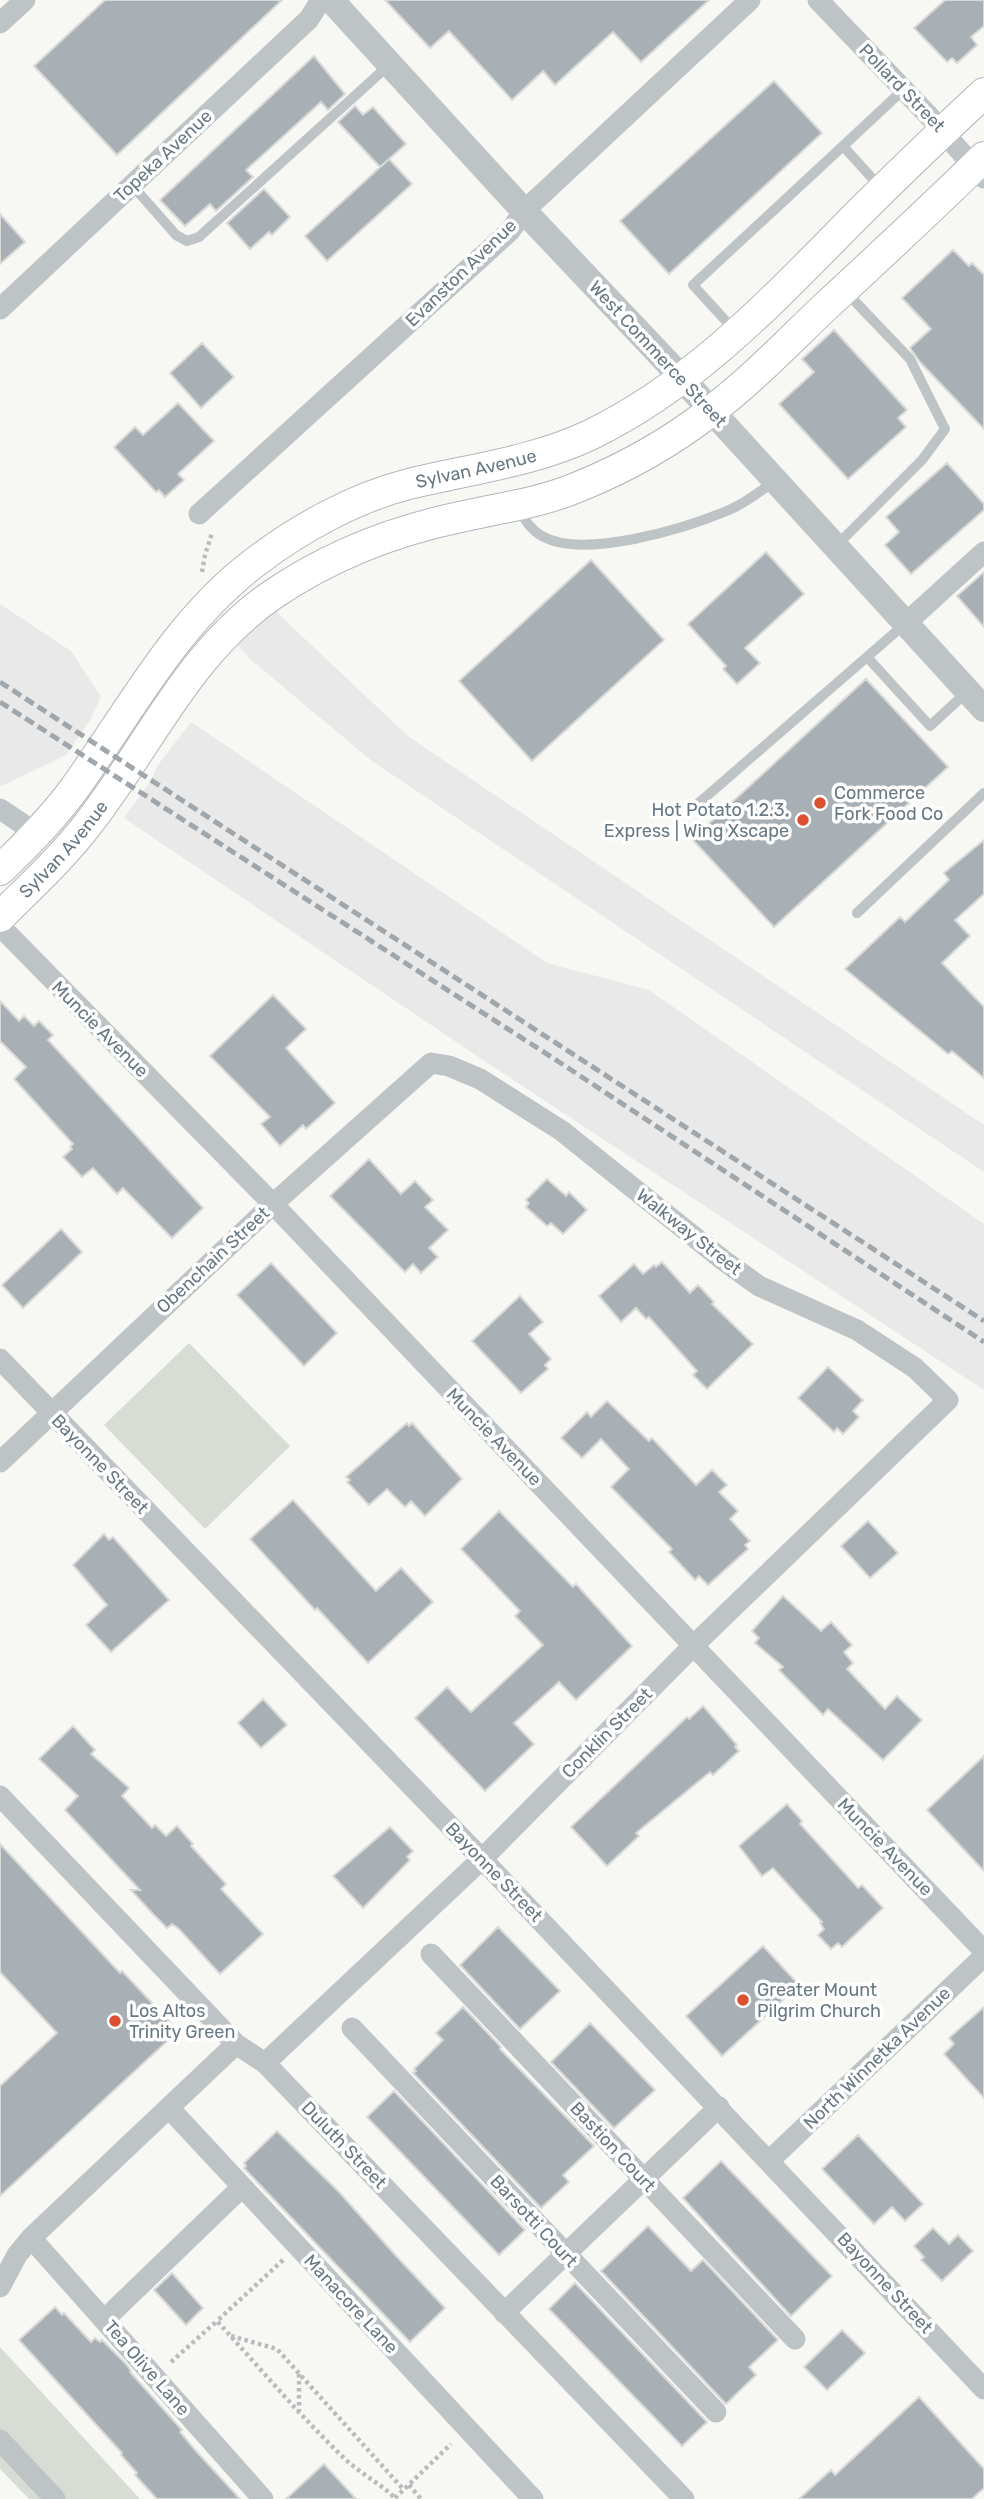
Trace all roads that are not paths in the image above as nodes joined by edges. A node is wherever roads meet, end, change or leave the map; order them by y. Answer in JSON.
{"nodes":[{"id":1,"x":321,"y":0,"type":"edge"},
{"id":2,"x":331,"y":0,"type":"edge"},
{"id":3,"x":750,"y":0,"type":"edge"},
{"id":4,"x":818,"y":0,"type":"edge"},
{"id":5,"x":390,"y":64,"type":"junction"},
{"id":6,"x":903,"y":90,"type":"junction"},
{"id":7,"x":984,"y":93,"type":"edge"},
{"id":8,"x":943,"y":131,"type":"junction"},
{"id":9,"x":843,"y":146,"type":"junction"},
{"id":10,"x":981,"y":167,"type":"edge"},
{"id":11,"x":132,"y":186,"type":"junction"},
{"id":12,"x":882,"y":189,"type":"junction"},
{"id":13,"x":524,"y":211,"type":"junction"},
{"id":14,"x":844,"y":290,"type":"junction"},
{"id":15,"x":0,"y":309,"type":"edge"},
{"id":16,"x":737,"y":333,"type":"junction"},
{"id":17,"x":682,"y":379,"type":"junction"},
{"id":18,"x":712,"y":411,"type":"junction"},
{"id":19,"x":775,"y":480,"type":"junction"},
{"id":20,"x":516,"y":506,"type":"junction"},
{"id":21,"x":204,"y":509,"type":"road end"},
{"id":22,"x":836,"y":546,"type":"junction"},
{"id":23,"x":984,"y":552,"type":"edge"},
{"id":24,"x":906,"y":624,"type":"junction"},
{"id":25,"x":867,"y":657,"type":"junction"},
{"id":26,"x":976,"y":700,"type":"edge"},
{"id":27,"x":984,"y":793,"type":"edge"},
{"id":28,"x":0,"y":808,"type":"edge"},
{"id":29,"x":693,"y":808,"type":"dead end"},
{"id":30,"x":35,"y":836,"type":"junction"},
{"id":31,"x":0,"y":870,"type":"edge"},
{"id":32,"x":857,"y":913,"type":"dead end"},
{"id":33,"x":0,"y":917,"type":"edge"},
{"id":34,"x":0,"y":926,"type":"edge"},
{"id":35,"x":431,"y":1063,"type":"joint"},
{"id":36,"x":273,"y":1204,"type":"junction"},
{"id":37,"x":0,"y":1359,"type":"edge"},
{"id":38,"x":948,"y":1400,"type":"joint"},
{"id":39,"x":51,"y":1414,"type":"junction"},
{"id":40,"x":0,"y":1462,"type":"edge"},
{"id":41,"x":693,"y":1646,"type":"junction"},
{"id":42,"x":0,"y":1796,"type":"edge"},
{"id":43,"x":482,"y":1859,"type":"junction"},
{"id":44,"x":984,"y":1951,"type":"edge"},
{"id":45,"x":431,"y":1954,"type":"dead end"},
{"id":46,"x":984,"y":1956,"type":"edge"},
{"id":47,"x":352,"y":2028,"type":"dead end"},
{"id":48,"x":236,"y":2044,"type":"junction"},
{"id":49,"x":265,"y":2063,"type":"junction"},
{"id":50,"x":719,"y":2107,"type":"junction"},
{"id":51,"x":169,"y":2108,"type":"junction"},
{"id":52,"x":770,"y":2160,"type":"junction"},
{"id":53,"x":644,"y":2180,"type":"junction"},
{"id":54,"x":242,"y":2187,"type":"junction"},
{"id":55,"x":16,"y":2254,"type":"edge"},
{"id":56,"x":566,"y":2254,"type":"junction"},
{"id":57,"x":0,"y":2287,"type":"edge"},
{"id":58,"x":504,"y":2313,"type":"junction"},
{"id":59,"x":105,"y":2319,"type":"junction"},
{"id":60,"x":795,"y":2339,"type":"dead end"},
{"id":61,"x":984,"y":2389,"type":"edge"},
{"id":62,"x":716,"y":2413,"type":"dead end"},
{"id":63,"x":0,"y":2440,"type":"edge"},
{"id":64,"x":55,"y":2499,"type":"edge"},
{"id":65,"x":263,"y":2499,"type":"edge"},
{"id":66,"x":533,"y":2499,"type":"edge"},
{"id":67,"x":684,"y":2499,"type":"edge"}],
"edges":[{"from":1,"to":11,"type":"street","name":"Topeka Avenue"},
{"from":2,"to":5,"type":"street","name":"West Commerce Street"},
{"from":3,"to":13,"type":"street","name":"Evanston Avenue"},
{"from":4,"to":6,"type":"street","name":"Pollard Street"},
{"from":5,"to":11,"type":"lane"},
{"from":5,"to":13,"type":"street","name":"West Commerce Street"},
{"from":6,"to":8,"type":"street","name":"Pollard Street"},
{"from":6,"to":9,"type":"lane"},
{"from":7,"to":8,"type":"main road","name":"Sylvan Avenue"},
{"from":8,"to":10,"type":"street","name":"Pollard Street"},
{"from":8,"to":12,"type":"main road","name":"Sylvan Avenue"},
{"from":9,"to":12,"type":"lane"},
{"from":9,"to":16,"type":"lane"},
{"from":10,"to":14,"type":"main road","name":"Sylvan Avenue"},
{"from":11,"to":15,"type":"street","name":"Topeka Avenue"},
{"from":12,"to":16,"type":"main road","name":"Sylvan Avenue"},
{"from":13,"to":17,"type":"street","name":"West Commerce Street"},
{"from":13,"to":21,"type":"street","name":"Evanston Avenue"},
{"from":14,"to":18,"type":"main road","name":"Sylvan Avenue"},
{"from":14,"to":22,"type":"lane"},
{"from":16,"to":17,"type":"main road","name":"Sylvan Avenue"},
{"from":17,"to":18,"type":"street","name":"West Commerce Street"},
{"from":17,"to":30,"type":"main road","name":"Sylvan Avenue"},
{"from":18,"to":19,"type":"street","name":"West Commerce Street"},
{"from":18,"to":20,"type":"main road","name":"Sylvan Avenue"},
{"from":19,"to":20,"type":"lane"},
{"from":19,"to":22,"type":"street","name":"West Commerce Street"},
{"from":20,"to":33,"type":"main road","name":"Sylvan Avenue"},
{"from":22,"to":24,"type":"street","name":"West Commerce Street"},
{"from":23,"to":24,"type":"street"},
{"from":24,"to":25,"type":"lane"},
{"from":24,"to":26,"type":"street","name":"West Commerce Street"},
{"from":25,"to":26,"type":"lane"},
{"from":25,"to":29,"type":"lane"},
{"from":27,"to":32,"type":"lane"},
{"from":28,"to":30,"type":"street"},
{"from":30,"to":31,"type":"main road","name":"Sylvan Avenue"},
{"from":34,"to":36,"type":"street","name":"Muncie Avenue"},
{"from":35,"to":36,"type":"street","name":"Obenchain Street"},
{"from":35,"to":38,"type":"street","name":"Walkway Street"},
{"from":36,"to":39,"type":"street","name":"Obenchain Street"},
{"from":36,"to":41,"type":"street","name":"Muncie Avenue"},
{"from":37,"to":39,"type":"street","name":"Bayonne Street"},
{"from":38,"to":41,"type":"street","name":"Conklin Street"},
{"from":39,"to":40,"type":"street","name":"Obenchain Street"},
{"from":39,"to":43,"type":"street","name":"Bayonne Street"},
{"from":41,"to":43,"type":"street","name":"Conklin Street"},
{"from":41,"to":44,"type":"street","name":"Muncie Avenue"},
{"from":42,"to":48,"type":"street","name":"Duluth Street"},
{"from":43,"to":49,"type":"street","name":"Conklin Street"},
{"from":43,"to":50,"type":"street","name":"Bayonne Street"},
{"from":45,"to":53,"type":"street","name":"Bastion Court"},
{"from":46,"to":52,"type":"street","name":"North Winnetka Avenue"},
{"from":47,"to":56,"type":"street","name":"Barsotti Court"},
{"from":48,"to":49,"type":"street","name":"Duluth Street"},
{"from":48,"to":51,"type":"street"},
{"from":49,"to":58,"type":"street","name":"Duluth Street"},
{"from":50,"to":52,"type":"street","name":"Bayonne Street"},
{"from":50,"to":53,"type":"street"},
{"from":51,"to":54,"type":"street","name":"Manacore Lane"},
{"from":51,"to":55,"type":"street"},
{"from":52,"to":61,"type":"street","name":"Bayonne Street"},
{"from":53,"to":56,"type":"street"},
{"from":53,"to":60,"type":"street","name":"Bastion Court"},
{"from":54,"to":59,"type":"street"},
{"from":54,"to":66,"type":"street","name":"Manacore Lane"},
{"from":55,"to":57,"type":"street"},
{"from":55,"to":59,"type":"street","name":"Tea Olive Lane"},
{"from":56,"to":58,"type":"street"},
{"from":56,"to":62,"type":"street","name":"Barsotti Court"},
{"from":58,"to":67,"type":"street","name":"Duluth Street"},
{"from":59,"to":65,"type":"street","name":"Tea Olive Lane"},
{"from":63,"to":64,"type":"street"}]}
